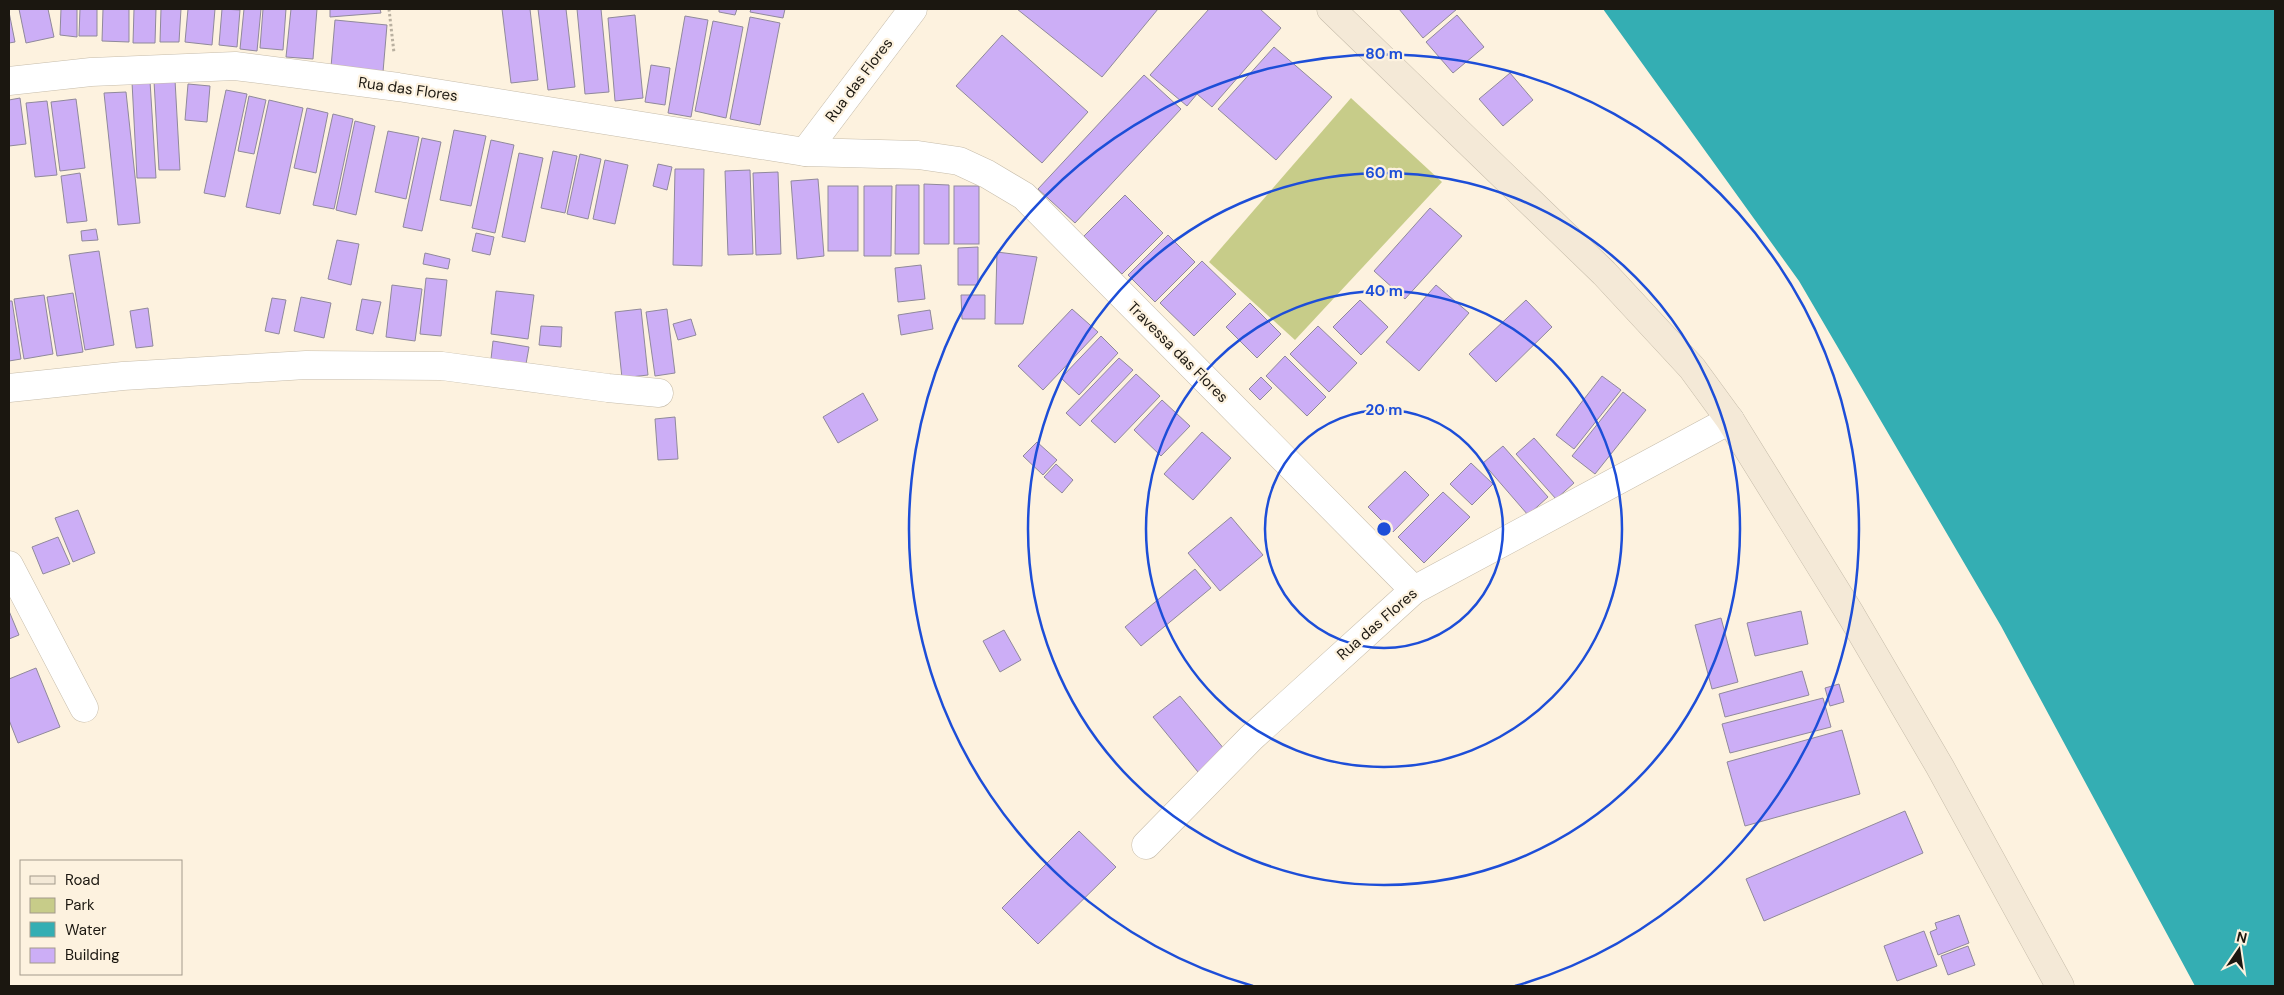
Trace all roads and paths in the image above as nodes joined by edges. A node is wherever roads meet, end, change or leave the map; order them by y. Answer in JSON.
{"nodes":[{"id":1,"x":389,"y":9,"type":"edge"},
{"id":2,"x":913,"y":9,"type":"edge"},
{"id":3,"x":1331,"y":9,"type":"edge"},
{"id":4,"x":9,"y":81,"type":"edge"},
{"id":5,"x":398,"y":87,"type":"junction"},
{"id":6,"x":805,"y":152,"type":"junction"},
{"id":7,"x":918,"y":155,"type":"joint"},
{"id":8,"x":9,"y":388,"type":"edge"},
{"id":9,"x":659,"y":393,"type":"dead end"},
{"id":10,"x":1730,"y":420,"type":"junction"},
{"id":11,"x":9,"y":565,"type":"edge"},
{"id":12,"x":1414,"y":590,"type":"junction"},
{"id":13,"x":84,"y":708,"type":"dead end"},
{"id":14,"x":1146,"y":845,"type":"dead end"},
{"id":15,"x":2060,"y":986,"type":"edge"}],
"edges":[{"from":1,"to":5,"type":"path"},
{"from":2,"to":6,"type":"street","name":"Rua das Flores"},
{"from":3,"to":10,"type":"main road"},
{"from":4,"to":5,"type":"street","name":"Rua das Flores"},
{"from":5,"to":6,"type":"street","name":"Rua das Flores"},
{"from":6,"to":7,"type":"street","name":"Rua das Flores"},
{"from":7,"to":12,"type":"street","name":"Travessa das Flores"},
{"from":8,"to":9,"type":"street"},
{"from":10,"to":12,"type":"street","name":"Rua das Flores"},
{"from":10,"to":15,"type":"main road"},
{"from":11,"to":13,"type":"street"},
{"from":12,"to":14,"type":"street","name":"Rua das Flores"}]}
